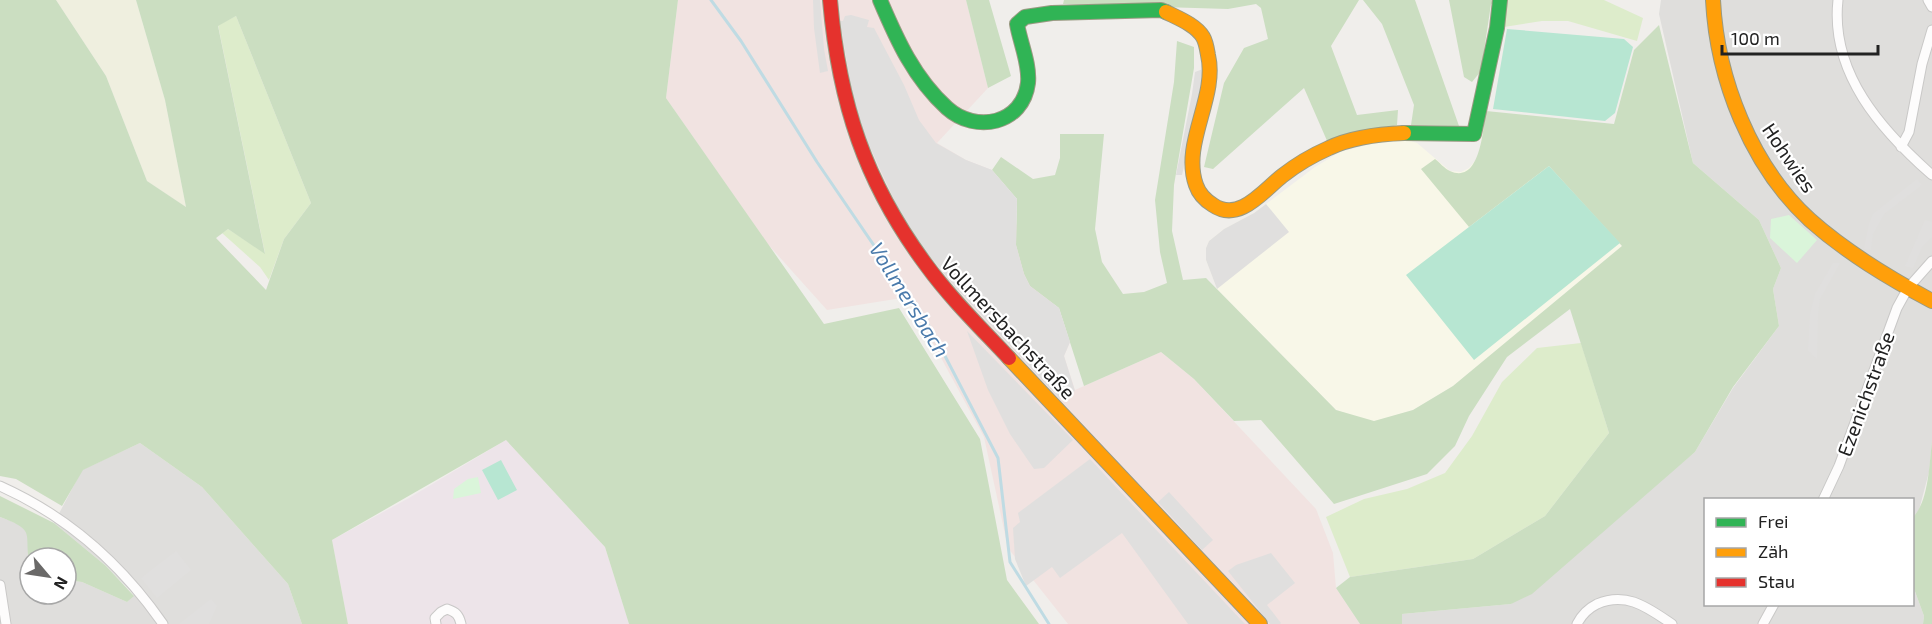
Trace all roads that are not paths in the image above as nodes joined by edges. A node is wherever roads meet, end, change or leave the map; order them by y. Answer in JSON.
{"nodes":[{"id":1,"x":830,"y":0,"type":"edge"},
{"id":2,"x":880,"y":0,"type":"edge"},
{"id":3,"x":1500,"y":0,"type":"edge"},
{"id":4,"x":1713,"y":0,"type":"edge"},
{"id":5,"x":1838,"y":0,"type":"edge"},
{"id":6,"x":1928,"y":0,"type":"edge"},
{"id":7,"x":1932,"y":7,"type":"edge"},
{"id":8,"x":1932,"y":30,"type":"edge"},
{"id":9,"x":1901,"y":147,"type":"junction"},
{"id":10,"x":1932,"y":175,"type":"edge"},
{"id":11,"x":1932,"y":261,"type":"edge"},
{"id":12,"x":1908,"y":288,"type":"junction"},
{"id":13,"x":1932,"y":301,"type":"edge"},
{"id":14,"x":0,"y":486,"type":"edge"},
{"id":15,"x":1824,"y":498,"type":"edge"},
{"id":16,"x":0,"y":585,"type":"edge"},
{"id":17,"x":1773,"y":606,"type":"edge"},
{"id":18,"x":6,"y":624,"type":"edge"},
{"id":19,"x":164,"y":624,"type":"edge"},
{"id":20,"x":436,"y":624,"type":"edge"},
{"id":21,"x":461,"y":624,"type":"edge"},
{"id":22,"x":1260,"y":624,"type":"edge"},
{"id":23,"x":1577,"y":624,"type":"edge"},
{"id":24,"x":1672,"y":624,"type":"edge"},
{"id":25,"x":1763,"y":624,"type":"edge"}],
"edges":[{"from":1,"to":22,"type":"street","name":"Vollmersbachstraße"},
{"from":2,"to":3,"type":"street"},
{"from":4,"to":12,"type":"street","name":"Hohwies"},
{"from":5,"to":9,"type":"street"},
{"from":6,"to":7,"type":"street"},
{"from":8,"to":9,"type":"street"},
{"from":9,"to":10,"type":"street"},
{"from":11,"to":12,"type":"street","name":"Ezenichstraße"},
{"from":12,"to":13,"type":"street","name":"Hohwies"},
{"from":12,"to":15,"type":"street","name":"Ezenichstraße"},
{"from":14,"to":19,"type":"street"},
{"from":16,"to":18,"type":"street"},
{"from":17,"to":25,"type":"street"},
{"from":20,"to":21,"type":"street"},
{"from":23,"to":24,"type":"street"}]}
